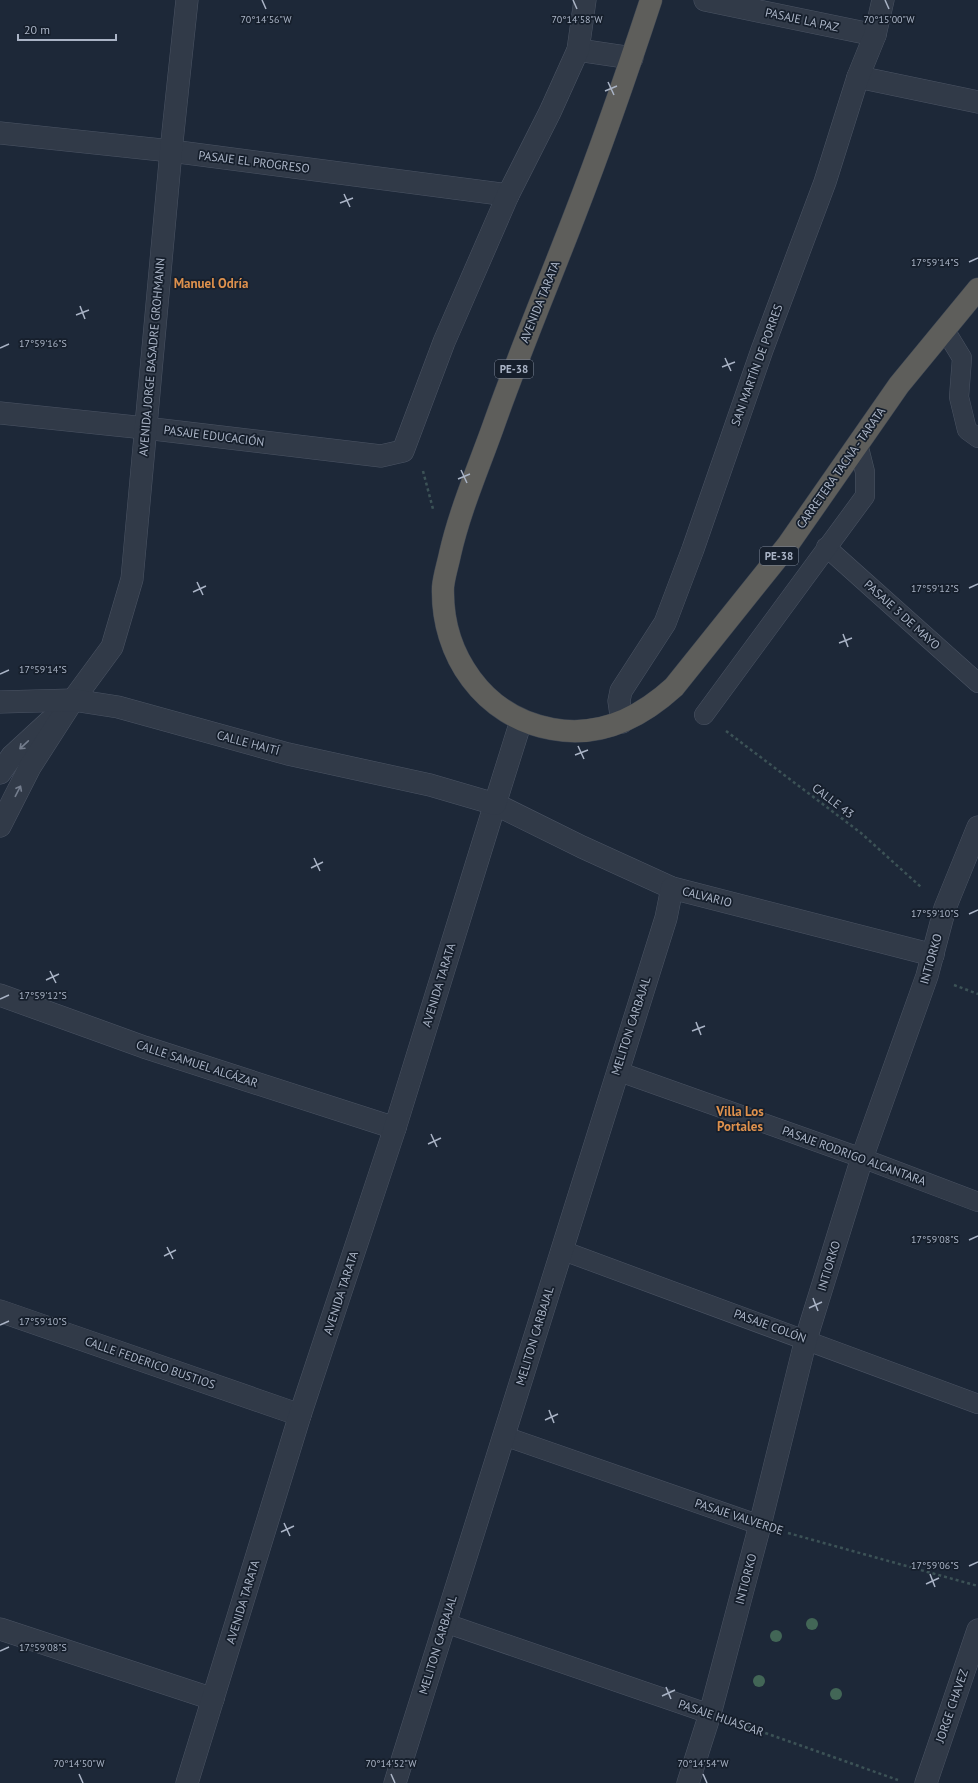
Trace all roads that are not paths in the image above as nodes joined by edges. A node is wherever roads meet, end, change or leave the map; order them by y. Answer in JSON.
{"nodes":[{"id":1,"x":187,"y":0,"type":"edge"},
{"id":2,"x":585,"y":0,"type":"edge"},
{"id":3,"x":651,"y":0,"type":"edge"},
{"id":4,"x":705,"y":0,"type":"edge"},
{"id":5,"x":883,"y":0,"type":"edge"},
{"id":6,"x":875,"y":35,"type":"junction"},
{"id":7,"x":578,"y":50,"type":"junction"},
{"id":8,"x":632,"y":58,"type":"junction"},
{"id":9,"x":858,"y":77,"type":"junction"},
{"id":10,"x":978,"y":102,"type":"edge"},
{"id":11,"x":0,"y":133,"type":"edge"},
{"id":12,"x":171,"y":151,"type":"junction"},
{"id":13,"x":508,"y":195,"type":"junction"},
{"id":14,"x":978,"y":289,"type":"edge"},
{"id":15,"x":945,"y":330,"type":"junction"},
{"id":16,"x":0,"y":413,"type":"edge"},
{"id":17,"x":145,"y":428,"type":"junction"},
{"id":18,"x":978,"y":438,"type":"edge"},
{"id":19,"x":858,"y":444,"type":"junction"},
{"id":20,"x":826,"y":547,"type":"junction"},
{"id":21,"x":978,"y":683,"type":"edge"},
{"id":22,"x":73,"y":700,"type":"junction"},
{"id":23,"x":0,"y":702,"type":"edge"},
{"id":24,"x":704,"y":715,"type":"road end"},
{"id":25,"x":521,"y":721,"type":"junction"},
{"id":26,"x":622,"y":722,"type":"junction"},
{"id":27,"x":0,"y":773,"type":"edge"},
{"id":28,"x":495,"y":804,"type":"junction"},
{"id":29,"x":0,"y":826,"type":"edge"},
{"id":30,"x":978,"y":827,"type":"edge"},
{"id":31,"x":672,"y":888,"type":"junction"},
{"id":32,"x":933,"y":955,"type":"junction"},
{"id":33,"x":0,"y":995,"type":"edge"},
{"id":34,"x":617,"y":1071,"type":"junction"},
{"id":35,"x":395,"y":1128,"type":"junction"},
{"id":36,"x":862,"y":1158,"type":"junction"},
{"id":37,"x":978,"y":1202,"type":"edge"},
{"id":38,"x":561,"y":1250,"type":"junction"},
{"id":39,"x":0,"y":1311,"type":"edge"},
{"id":40,"x":806,"y":1339,"type":"junction"},
{"id":41,"x":978,"y":1404,"type":"edge"},
{"id":42,"x":300,"y":1415,"type":"junction"},
{"id":43,"x":504,"y":1436,"type":"junction"},
{"id":44,"x":760,"y":1525,"type":"junction"},
{"id":45,"x":445,"y":1623,"type":"junction"},
{"id":46,"x":0,"y":1629,"type":"edge"},
{"id":47,"x":978,"y":1630,"type":"edge"},
{"id":48,"x":213,"y":1698,"type":"junction"},
{"id":49,"x":710,"y":1714,"type":"junction"},
{"id":50,"x":187,"y":1783,"type":"edge"},
{"id":51,"x":395,"y":1783,"type":"edge"},
{"id":52,"x":688,"y":1783,"type":"edge"},
{"id":53,"x":926,"y":1783,"type":"edge"}],
"edges":[{"from":1,"to":12,"type":"street","name":"AVENIDA JORGE BASADRE GROHMANN"},
{"from":2,"to":7,"type":"street"},
{"from":3,"to":8,"type":"highway","name":"AVENIDA TARATA","number":"PE-38"},
{"from":4,"to":6,"type":"street","name":"PASAJE LA PAZ"},
{"from":5,"to":6,"type":"street","name":"SAN MARTÍN DE PORRES"},
{"from":6,"to":9,"type":"street","name":"SAN MARTÍN DE PORRES"},
{"from":7,"to":8,"type":"street"},
{"from":7,"to":13,"type":"street"},
{"from":8,"to":25,"type":"highway","name":"AVENIDA TARATA","number":"PE-38"},
{"from":9,"to":10,"type":"street"},
{"from":9,"to":26,"type":"street","name":"SAN MARTÍN DE PORRES"},
{"from":11,"to":12,"type":"street","name":"PASAJE EL PROGRESO"},
{"from":12,"to":13,"type":"street","name":"PASAJE EL PROGRESO"},
{"from":12,"to":17,"type":"street","name":"AVENIDA JORGE BASADRE GROHMANN"},
{"from":13,"to":17,"type":"street","name":"PASAJE EDUCACIÓN"},
{"from":14,"to":15,"type":"highway","name":"CARRETERA TACNA - TARATA","number":"PE-38"},
{"from":15,"to":18,"type":"lane"},
{"from":15,"to":19,"type":"highway","name":"CARRETERA TACNA - TARATA","number":"PE-38"},
{"from":16,"to":17,"type":"street","name":"PASAJE EDUCACIÓN"},
{"from":17,"to":22,"type":"street","name":"AVENIDA JORGE BASADRE GROHMANN"},
{"from":19,"to":20,"type":"lane"},
{"from":19,"to":26,"type":"highway","name":"CARRETERA TACNA - TARATA","number":"PE-38"},
{"from":20,"to":21,"type":"lane","name":"PASAJE 3 DE MAYO"},
{"from":20,"to":24,"type":"lane"},
{"from":22,"to":23,"type":"street","name":"CALLE HAITÍ"},
{"from":22,"to":27,"type":"street","name":"AVENIDA JORGE BASADRE GROHMANN","one_way":true},
{"from":22,"to":28,"type":"street","name":"CALLE HAITÍ"},
{"from":29,"to":22,"type":"street","name":"AVENIDA JORGE BASADRE GROHMANN","one_way":true},
{"from":25,"to":26,"type":"highway","name":"CARRETERA TACNA - TARATA","number":"PE-38"},
{"from":25,"to":28,"type":"street","name":"AVENIDA TARATA"},
{"from":28,"to":31,"type":"street","name":"CALVARIO"},
{"from":28,"to":35,"type":"street","name":"AVENIDA TARATA"},
{"from":30,"to":32,"type":"street","name":"INTIORKO"},
{"from":31,"to":32,"type":"street","name":"CALVARIO"},
{"from":31,"to":34,"type":"street","name":"MELITON CARBAJAL"},
{"from":32,"to":36,"type":"street","name":"INTIORKO"},
{"from":33,"to":35,"type":"street","name":"CALLE SAMUEL ALCÁZAR"},
{"from":34,"to":36,"type":"lane","name":"PASAJE RODRIGO ALCANTARA"},
{"from":34,"to":38,"type":"street","name":"MELITON CARBAJAL"},
{"from":35,"to":42,"type":"street","name":"AVENIDA TARATA"},
{"from":36,"to":37,"type":"lane","name":"PASAJE RODRIGO ALCANTARA"},
{"from":36,"to":40,"type":"street","name":"INTIORKO"},
{"from":38,"to":40,"type":"lane","name":"PASAJE COLÓN"},
{"from":38,"to":43,"type":"street","name":"MELITON CARBAJAL"},
{"from":39,"to":42,"type":"street","name":"CALLE FEDERICO BUSTIOS"},
{"from":40,"to":41,"type":"lane","name":"PASAJE COLÓN"},
{"from":40,"to":44,"type":"street","name":"INTIORKO"},
{"from":42,"to":48,"type":"street","name":"AVENIDA TARATA"},
{"from":43,"to":44,"type":"lane","name":"PASAJE VALVERDE"},
{"from":43,"to":45,"type":"street","name":"MELITON CARBAJAL"},
{"from":44,"to":49,"type":"street","name":"INTIORKO"},
{"from":45,"to":49,"type":"lane","name":"PASAJE HUASCAR"},
{"from":45,"to":51,"type":"street","name":"MELITON CARBAJAL"},
{"from":46,"to":48,"type":"street"},
{"from":47,"to":53,"type":"street","name":"JORGE CHAVEZ"},
{"from":48,"to":50,"type":"street","name":"AVENIDA TARATA"},
{"from":49,"to":52,"type":"street","name":"INTIORKO"}]}
